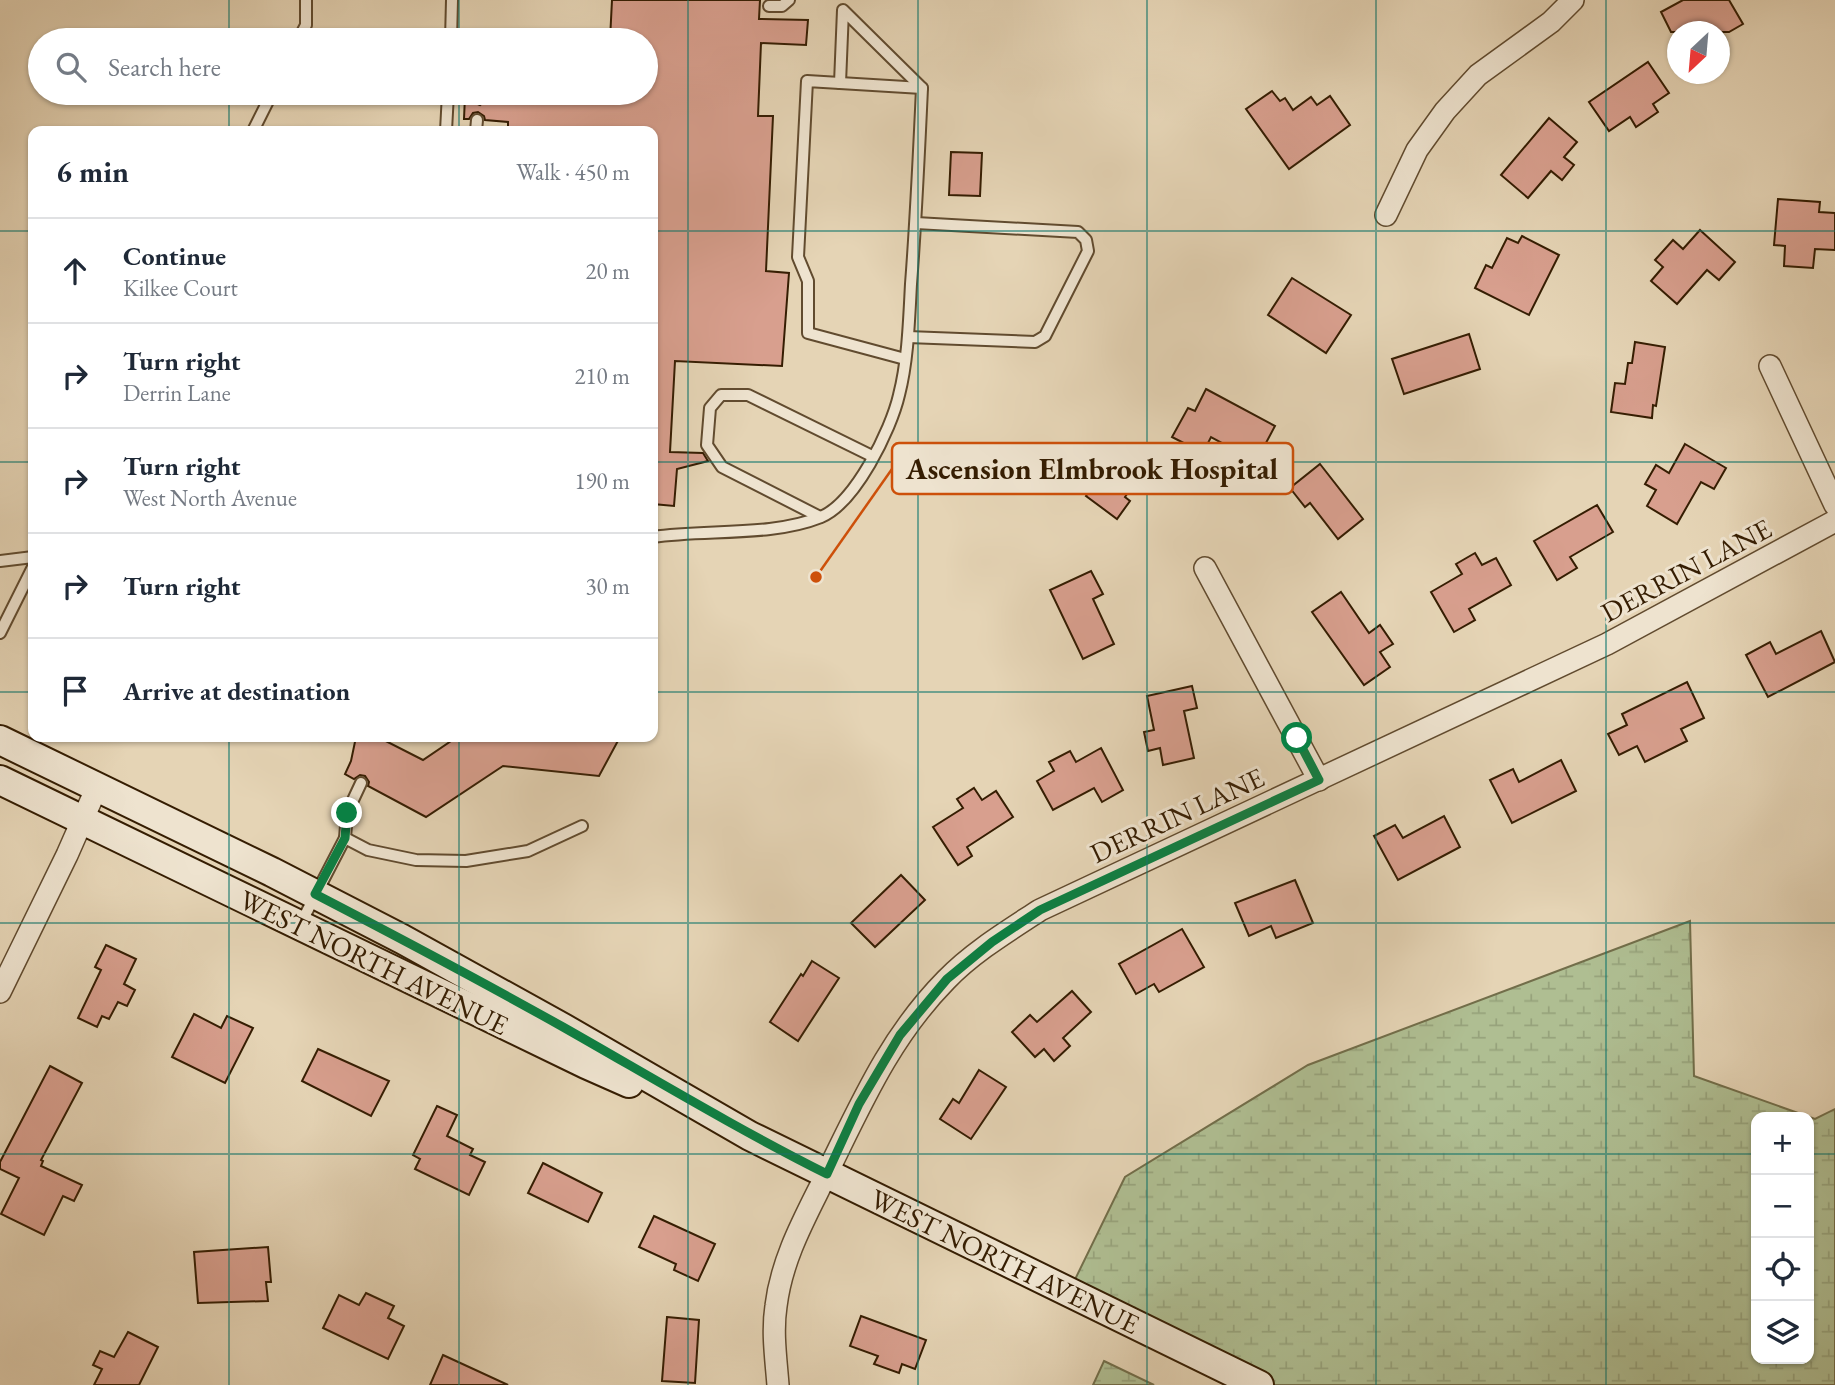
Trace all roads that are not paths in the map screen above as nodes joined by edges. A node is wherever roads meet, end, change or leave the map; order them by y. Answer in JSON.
{"nodes":[{"id":1,"x":306,"y":0,"type":"edge"},
{"id":2,"x":453,"y":0,"type":"edge"},
{"id":3,"x":789,"y":0,"type":"edge"},
{"id":4,"x":1573,"y":0,"type":"edge"},
{"id":5,"x":769,"y":6,"type":"dead end"},
{"id":6,"x":304,"y":28,"type":"edge"},
{"id":7,"x":452,"y":28,"type":"edge"},
{"id":8,"x":840,"y":83,"type":"junction"},
{"id":9,"x":922,"y":88,"type":"junction"},
{"id":10,"x":266,"y":105,"type":"edge"},
{"id":11,"x":447,"y":105,"type":"edge"},
{"id":12,"x":256,"y":126,"type":"edge"},
{"id":13,"x":446,"y":126,"type":"edge"},
{"id":14,"x":1386,"y":215,"type":"dead end"},
{"id":15,"x":916,"y":223,"type":"junction"},
{"id":16,"x":908,"y":337,"type":"junction"},
{"id":17,"x":905,"y":359,"type":"junction"},
{"id":18,"x":1770,"y":366,"type":"dead end"},
{"id":19,"x":872,"y":456,"type":"junction"},
{"id":20,"x":1835,"y":505,"type":"edge"},
{"id":21,"x":820,"y":517,"type":"junction"},
{"id":22,"x":1835,"y":522,"type":"edge"},
{"id":23,"x":658,"y":537,"type":"edge"},
{"id":24,"x":28,"y":558,"type":"edge"},
{"id":25,"x":0,"y":561,"type":"edge"},
{"id":26,"x":1205,"y":568,"type":"dead end"},
{"id":27,"x":28,"y":577,"type":"edge"},
{"id":28,"x":0,"y":633,"type":"edge"},
{"id":29,"x":1,"y":734,"type":"edge"},
{"id":30,"x":0,"y":780,"type":"edge"},
{"id":31,"x":1319,"y":780,"type":"junction"},
{"id":32,"x":87,"y":782,"type":"junction"},
{"id":33,"x":361,"y":783,"type":"dead end"},
{"id":34,"x":82,"y":820,"type":"junction"},
{"id":35,"x":582,"y":826,"type":"dead end"},
{"id":36,"x":345,"y":838,"type":"junction"},
{"id":37,"x":315,"y":894,"type":"junction"},
{"id":38,"x":299,"y":926,"type":"junction"},
{"id":39,"x":0,"y":992,"type":"edge"},
{"id":40,"x":750,"y":1136,"type":"junction"},
{"id":41,"x":827,"y":1174,"type":"junction"},
{"id":42,"x":778,"y":1385,"type":"edge"},
{"id":43,"x":1259,"y":1385,"type":"edge"}],
"edges":[{"from":1,"to":6,"type":"lane"},
{"from":2,"to":7,"type":"lane"},
{"from":3,"to":5,"type":"lane"},
{"from":4,"to":14,"type":"street"},
{"from":8,"to":9,"type":"lane"},
{"from":8,"to":9,"type":"lane"},
{"from":8,"to":17,"type":"lane"},
{"from":9,"to":15,"type":"lane"},
{"from":10,"to":12,"type":"lane"},
{"from":11,"to":13,"type":"lane"},
{"from":15,"to":16,"type":"lane"},
{"from":15,"to":16,"type":"lane"},
{"from":16,"to":17,"type":"lane"},
{"from":17,"to":19,"type":"lane"},
{"from":18,"to":20,"type":"street"},
{"from":19,"to":21,"type":"lane"},
{"from":19,"to":21,"type":"lane"},
{"from":21,"to":23,"type":"lane"},
{"from":22,"to":31,"type":"street","name":"DERRIN LANE"},
{"from":24,"to":25,"type":"lane"},
{"from":26,"to":31,"type":"street"},
{"from":27,"to":28,"type":"lane"},
{"from":29,"to":32,"type":"main road","name":"WEST NORTH AVENUE"},
{"from":30,"to":34,"type":"main road","name":"WEST NORTH AVENUE"},
{"from":31,"to":41,"type":"street","name":"DERRIN LANE"},
{"from":32,"to":34,"type":"street"},
{"from":32,"to":37,"type":"main road","name":"WEST NORTH AVENUE"},
{"from":33,"to":36,"type":"lane"},
{"from":34,"to":38,"type":"main road","name":"WEST NORTH AVENUE"},
{"from":34,"to":39,"type":"street"},
{"from":35,"to":36,"type":"lane"},
{"from":36,"to":37,"type":"lane"},
{"from":37,"to":38,"type":"lane"},
{"from":37,"to":40,"type":"main road","name":"WEST NORTH AVENUE"},
{"from":38,"to":40,"type":"main road","name":"WEST NORTH AVENUE"},
{"from":40,"to":41,"type":"main road","name":"WEST NORTH AVENUE"},
{"from":41,"to":42,"type":"street","name":"DERRIN LANE"},
{"from":41,"to":43,"type":"main road","name":"WEST NORTH AVENUE"}]}
